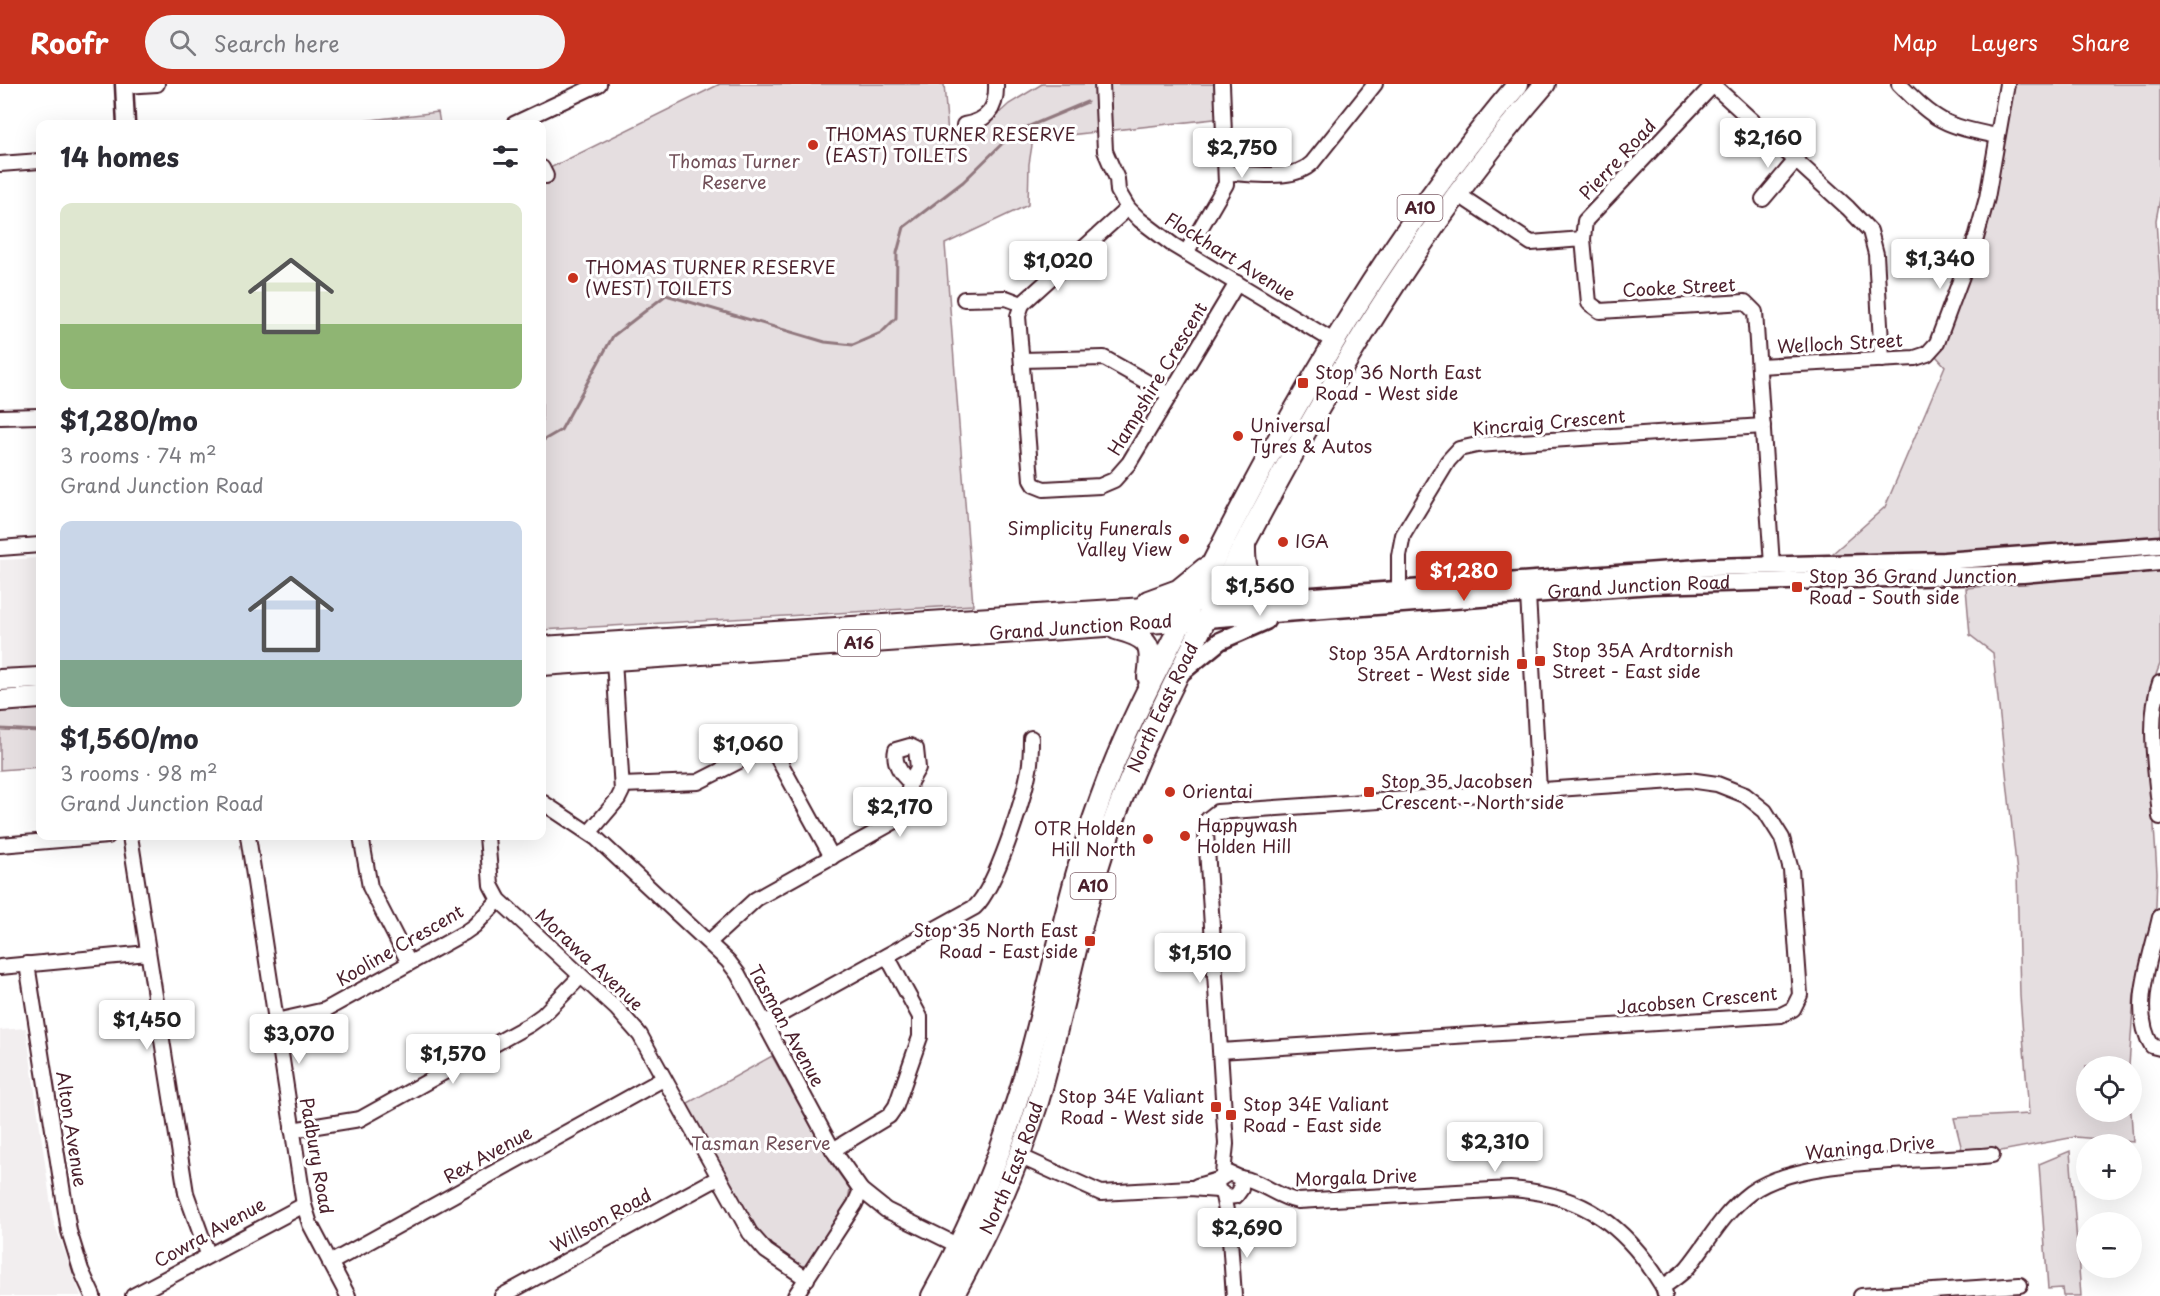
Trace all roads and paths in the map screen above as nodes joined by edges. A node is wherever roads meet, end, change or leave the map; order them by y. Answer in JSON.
{"nodes":[{"id":1,"x":157,"y":84,"type":"edge"},
{"id":2,"x":599,"y":84,"type":"edge"},
{"id":3,"x":996,"y":84,"type":"edge"},
{"id":4,"x":1101,"y":84,"type":"edge"},
{"id":5,"x":1222,"y":84,"type":"edge"},
{"id":6,"x":1375,"y":84,"type":"edge"},
{"id":7,"x":1518,"y":84,"type":"edge"},
{"id":8,"x":1545,"y":84,"type":"edge"},
{"id":9,"x":1713,"y":84,"type":"edge"},
{"id":10,"x":1899,"y":84,"type":"edge"},
{"id":11,"x":2007,"y":84,"type":"edge"},
{"id":12,"x":124,"y":85,"type":"edge"},
{"id":13,"x":126,"y":120,"type":"edge"},
{"id":14,"x":525,"y":120,"type":"edge"},
{"id":15,"x":964,"y":125,"type":"dead end"},
{"id":16,"x":1996,"y":136,"type":"junction"},
{"id":17,"x":1796,"y":160,"type":"junction"},
{"id":18,"x":36,"y":162,"type":"edge"},
{"id":19,"x":0,"y":164,"type":"edge"},
{"id":20,"x":1227,"y":173,"type":"junction"},
{"id":21,"x":1459,"y":195,"type":"junction"},
{"id":22,"x":1763,"y":199,"type":"dead end"},
{"id":23,"x":1128,"y":207,"type":"junction"},
{"id":24,"x":1583,"y":239,"type":"junction"},
{"id":25,"x":1186,"y":253,"type":"junction"},
{"id":26,"x":1238,"y":283,"type":"junction"},
{"id":27,"x":964,"y":299,"type":"dead end"},
{"id":28,"x":1022,"y":304,"type":"junction"},
{"id":29,"x":1365,"y":331,"type":"junction"},
{"id":30,"x":1335,"y":342,"type":"junction"},
{"id":31,"x":1022,"y":360,"type":"junction"},
{"id":32,"x":1882,"y":360,"type":"junction"},
{"id":33,"x":1759,"y":366,"type":"junction"},
{"id":34,"x":1342,"y":370,"type":"junction"},
{"id":35,"x":1170,"y":394,"type":"junction"},
{"id":36,"x":36,"y":416,"type":"edge"},
{"id":37,"x":0,"y":417,"type":"edge"},
{"id":38,"x":1763,"y":426,"type":"junction"},
{"id":39,"x":1245,"y":542,"type":"junction"},
{"id":40,"x":36,"y":545,"type":"edge"},
{"id":41,"x":2160,"y":545,"type":"edge"},
{"id":42,"x":0,"y":548,"type":"edge"},
{"id":43,"x":1216,"y":557,"type":"junction"},
{"id":44,"x":1912,"y":562,"type":"junction"},
{"id":45,"x":2160,"y":562,"type":"edge"},
{"id":46,"x":2022,"y":565,"type":"junction"},
{"id":47,"x":1772,"y":573,"type":"junction"},
{"id":48,"x":1941,"y":578,"type":"junction"},
{"id":49,"x":1527,"y":587,"type":"junction"},
{"id":50,"x":1303,"y":597,"type":"junction"},
{"id":51,"x":1400,"y":598,"type":"junction"},
{"id":52,"x":1210,"y":611,"type":"junction"},
{"id":53,"x":1186,"y":613,"type":"junction"},
{"id":54,"x":1284,"y":614,"type":"junction"},
{"id":55,"x":1106,"y":618,"type":"junction"},
{"id":56,"x":546,"y":647,"type":"edge"},
{"id":57,"x":613,"y":651,"type":"junction"},
{"id":58,"x":546,"y":664,"type":"edge"},
{"id":59,"x":1176,"y":677,"type":"junction"},
{"id":60,"x":36,"y":678,"type":"edge"},
{"id":61,"x":0,"y":681,"type":"edge"},
{"id":62,"x":2160,"y":683,"type":"edge"},
{"id":63,"x":1146,"y":692,"type":"junction"},
{"id":64,"x":36,"y":698,"type":"edge"},
{"id":65,"x":1,"y":701,"type":"edge"},
{"id":66,"x":2158,"y":736,"type":"edge"},
{"id":67,"x":1031,"y":738,"type":"dead end"},
{"id":68,"x":910,"y":782,"type":"dead end"},
{"id":69,"x":622,"y":784,"type":"junction"},
{"id":70,"x":1539,"y":790,"type":"junction"},
{"id":71,"x":546,"y":805,"type":"edge"},
{"id":72,"x":2160,"y":817,"type":"edge"},
{"id":73,"x":589,"y":833,"type":"junction"},
{"id":74,"x":60,"y":840,"type":"edge"},
{"id":75,"x":131,"y":840,"type":"edge"},
{"id":76,"x":249,"y":840,"type":"edge"},
{"id":77,"x":362,"y":840,"type":"edge"},
{"id":78,"x":487,"y":840,"type":"edge"},
{"id":79,"x":0,"y":845,"type":"edge"},
{"id":80,"x":832,"y":857,"type":"junction"},
{"id":81,"x":499,"y":900,"type":"junction"},
{"id":82,"x":2160,"y":917,"type":"edge"},
{"id":83,"x":709,"y":942,"type":"junction"},
{"id":84,"x":148,"y":953,"type":"junction"},
{"id":85,"x":887,"y":956,"type":"junction"},
{"id":86,"x":409,"y":963,"type":"junction"},
{"id":87,"x":27,"y":964,"type":"junction"},
{"id":88,"x":0,"y":967,"type":"edge"},
{"id":89,"x":580,"y":977,"type":"junction"},
{"id":90,"x":276,"y":1021,"type":"junction"},
{"id":91,"x":765,"y":1023,"type":"junction"},
{"id":92,"x":2160,"y":1048,"type":"edge"},
{"id":93,"x":1220,"y":1051,"type":"junction"},
{"id":94,"x":663,"y":1079,"type":"junction"},
{"id":95,"x":1010,"y":1123,"type":"junction"},
{"id":96,"x":292,"y":1130,"type":"junction"},
{"id":97,"x":833,"y":1150,"type":"junction"},
{"id":98,"x":1992,"y":1155,"type":"dead end"},
{"id":99,"x":1019,"y":1156,"type":"junction"},
{"id":100,"x":993,"y":1169,"type":"junction"},
{"id":101,"x":718,"y":1178,"type":"junction"},
{"id":102,"x":1229,"y":1185,"type":"junction"},
{"id":103,"x":861,"y":1190,"type":"junction"},
{"id":104,"x":304,"y":1204,"type":"junction"},
{"id":105,"x":959,"y":1246,"type":"junction"},
{"id":106,"x":208,"y":1254,"type":"junction"},
{"id":107,"x":330,"y":1263,"type":"junction"},
{"id":108,"x":807,"y":1279,"type":"junction"},
{"id":109,"x":2020,"y":1285,"type":"dead end"},
{"id":110,"x":1665,"y":1292,"type":"edge"},
{"id":111,"x":93,"y":1296,"type":"edge"},
{"id":112,"x":133,"y":1296,"type":"edge"},
{"id":113,"x":348,"y":1296,"type":"edge"},
{"id":114,"x":502,"y":1296,"type":"edge"},
{"id":115,"x":795,"y":1296,"type":"edge"},
{"id":116,"x":932,"y":1296,"type":"edge"},
{"id":117,"x":953,"y":1296,"type":"edge"},
{"id":118,"x":1234,"y":1296,"type":"edge"},
{"id":119,"x":1861,"y":1296,"type":"edge"}],
"edges":[{"from":1,"to":12,"type":"street"},
{"from":2,"to":14,"type":"street"},
{"from":3,"to":15,"type":"street"},
{"from":4,"to":23,"type":"street","name":"Flockhart Avenue"},
{"from":5,"to":20,"type":"street"},
{"from":6,"to":20,"type":"street"},
{"from":7,"to":30,"type":"highway","name":"North East Road","number":"A10"},
{"from":8,"to":21,"type":"highway","name":"North East Road","number":"A10"},
{"from":9,"to":17,"type":"street"},
{"from":9,"to":24,"type":"street","name":"Pierre Road"},
{"from":10,"to":16,"type":"street"},
{"from":11,"to":16,"type":"street","name":"Welloch Street"},
{"from":12,"to":13,"type":"main road"},
{"from":16,"to":32,"type":"street","name":"Welloch Street"},
{"from":17,"to":22,"type":"street"},
{"from":17,"to":32,"type":"street"},
{"from":18,"to":19,"type":"street"},
{"from":20,"to":25,"type":"street"},
{"from":21,"to":24,"type":"street"},
{"from":21,"to":29,"type":"highway","name":"North East Road","number":"A10"},
{"from":23,"to":25,"type":"street","name":"Flockhart Avenue"},
{"from":23,"to":28,"type":"street"},
{"from":24,"to":33,"type":"street","name":"Cooke Street"},
{"from":25,"to":26,"type":"street","name":"Flockhart Avenue"},
{"from":26,"to":30,"type":"street","name":"Flockhart Avenue"},
{"from":26,"to":35,"type":"street","name":"Hampshire Crescent"},
{"from":27,"to":28,"type":"street"},
{"from":28,"to":31,"type":"street","name":"Hampshire Crescent"},
{"from":29,"to":30,"type":"highway"},
{"from":29,"to":34,"type":"highway","name":"North East Road","number":"A10"},
{"from":30,"to":34,"type":"highway"},
{"from":30,"to":43,"type":"highway","name":"North East Road","number":"A10"},
{"from":31,"to":35,"type":"street"},
{"from":31,"to":35,"type":"street","name":"Hampshire Crescent"},
{"from":32,"to":33,"type":"street","name":"Welloch Street"},
{"from":33,"to":38,"type":"street","name":"Cooke Street"},
{"from":34,"to":39,"type":"highway","name":"North East Road","number":"A10"},
{"from":36,"to":37,"type":"street"},
{"from":38,"to":47,"type":"street","name":"Cooke Street"},
{"from":38,"to":51,"type":"street","name":"Kincraig Crescent"},
{"from":39,"to":50,"type":"highway"},
{"from":39,"to":52,"type":"highway","name":"North East Road","number":"A10"},
{"from":40,"to":42,"type":"street"},
{"from":41,"to":46,"type":"main road","name":"Grand Junction Road","number":"A16"},
{"from":43,"to":53,"type":"highway","name":"North East Road","number":"A10"},
{"from":43,"to":55,"type":"highway"},
{"from":44,"to":46,"type":"main road","name":"Grand Junction Road","number":"A16"},
{"from":44,"to":47,"type":"main road","name":"Grand Junction Road","number":"A16"},
{"from":44,"to":48,"type":"main road"},
{"from":45,"to":46,"type":"main road","name":"Grand Junction Road","number":"A16"},
{"from":46,"to":48,"type":"main road","name":"Grand Junction Road","number":"A16"},
{"from":47,"to":48,"type":"main road","name":"Grand Junction Road","number":"A16"},
{"from":47,"to":49,"type":"main road","name":"Grand Junction Road","number":"A16"},
{"from":49,"to":51,"type":"main road","name":"Grand Junction Road","number":"A16"},
{"from":49,"to":70,"type":"street"},
{"from":50,"to":51,"type":"main road","name":"Grand Junction Road","number":"A16"},
{"from":50,"to":52,"type":"main road","name":"Grand Junction Road","number":"A16"},
{"from":51,"to":54,"type":"main road","name":"Grand Junction Road","number":"A16"},
{"from":52,"to":53,"type":"highway","name":"Grand Junction Road","number":"A16"},
{"from":52,"to":54,"type":"main road","name":"Grand Junction Road","number":"A16"},
{"from":52,"to":59,"type":"highway","name":"North East Road","number":"A10"},
{"from":53,"to":55,"type":"highway","name":"Grand Junction Road","number":"A16"},
{"from":53,"to":63,"type":"highway","name":"North East Road","number":"A10"},
{"from":54,"to":59,"type":"main road"},
{"from":55,"to":57,"type":"highway","name":"Grand Junction Road","number":"A16"},
{"from":55,"to":63,"type":"highway"},
{"from":56,"to":57,"type":"highway","name":"Grand Junction Road","number":"A16"},
{"from":57,"to":58,"type":"highway","name":"Grand Junction Road","number":"A16"},
{"from":57,"to":69,"type":"street"},
{"from":59,"to":99,"type":"highway","name":"North East Road","number":"A10"},
{"from":60,"to":61,"type":"highway"},
{"from":62,"to":66,"type":"street"},
{"from":63,"to":95,"type":"highway","name":"North East Road","number":"A10"},
{"from":64,"to":65,"type":"highway"},
{"from":66,"to":72,"type":"street"},
{"from":67,"to":85,"type":"street"},
{"from":68,"to":80,"type":"street"},
{"from":69,"to":73,"type":"street"},
{"from":69,"to":80,"type":"street"},
{"from":70,"to":93,"type":"street","name":"Jacobsen Crescent"},
{"from":70,"to":93,"type":"street","name":"Jacobsen Crescent"},
{"from":71,"to":73,"type":"street","name":"Tasman Avenue"},
{"from":73,"to":83,"type":"street","name":"Tasman Avenue"},
{"from":74,"to":79,"type":"street"},
{"from":75,"to":84,"type":"street"},
{"from":76,"to":90,"type":"street","name":"Padbury Road"},
{"from":77,"to":86,"type":"street"},
{"from":78,"to":81,"type":"street","name":"Morawa Avenue"},
{"from":80,"to":83,"type":"street"},
{"from":81,"to":86,"type":"street","name":"Kooline Crescent"},
{"from":81,"to":89,"type":"street","name":"Morawa Avenue"},
{"from":82,"to":92,"type":"street"},
{"from":83,"to":91,"type":"street","name":"Tasman Avenue"},
{"from":84,"to":87,"type":"street"},
{"from":84,"to":106,"type":"street"},
{"from":85,"to":91,"type":"street"},
{"from":85,"to":97,"type":"street"},
{"from":86,"to":90,"type":"street","name":"Kooline Crescent"},
{"from":87,"to":88,"type":"street"},
{"from":87,"to":111,"type":"street","name":"Alton Avenue"},
{"from":89,"to":94,"type":"street","name":"Morawa Avenue"},
{"from":89,"to":96,"type":"street"},
{"from":90,"to":96,"type":"street","name":"Padbury Road"},
{"from":91,"to":97,"type":"street","name":"Tasman Avenue"},
{"from":93,"to":102,"type":"street"},
{"from":94,"to":101,"type":"street","name":"Morawa Avenue"},
{"from":94,"to":107,"type":"street","name":"Rex Avenue"},
{"from":95,"to":99,"type":"highway"},
{"from":95,"to":100,"type":"highway","name":"North East Road","number":"A10"},
{"from":96,"to":104,"type":"street","name":"Padbury Road"},
{"from":97,"to":103,"type":"street","name":"Tasman Avenue"},
{"from":98,"to":110,"type":"street","name":"Waninga Drive"},
{"from":99,"to":100,"type":"highway"},
{"from":99,"to":102,"type":"street"},
{"from":99,"to":117,"type":"highway","name":"North East Road","number":"A10"},
{"from":100,"to":105,"type":"highway","name":"North East Road","number":"A10"},
{"from":101,"to":108,"type":"street","name":"Morawa Avenue"},
{"from":101,"to":114,"type":"street","name":"Willson Road"},
{"from":102,"to":110,"type":"street","name":"Morgala Drive"},
{"from":102,"to":118,"type":"street"},
{"from":103,"to":105,"type":"street","name":"Tasman Avenue"},
{"from":103,"to":108,"type":"street"},
{"from":104,"to":106,"type":"street","name":"Cowra Avenue"},
{"from":104,"to":107,"type":"street","name":"Padbury Road"},
{"from":105,"to":116,"type":"highway","name":"North East Road","number":"A10"},
{"from":106,"to":112,"type":"street","name":"Cowra Avenue"},
{"from":107,"to":113,"type":"street","name":"Padbury Road"},
{"from":108,"to":115,"type":"street"},
{"from":109,"to":119,"type":"street"}]}
